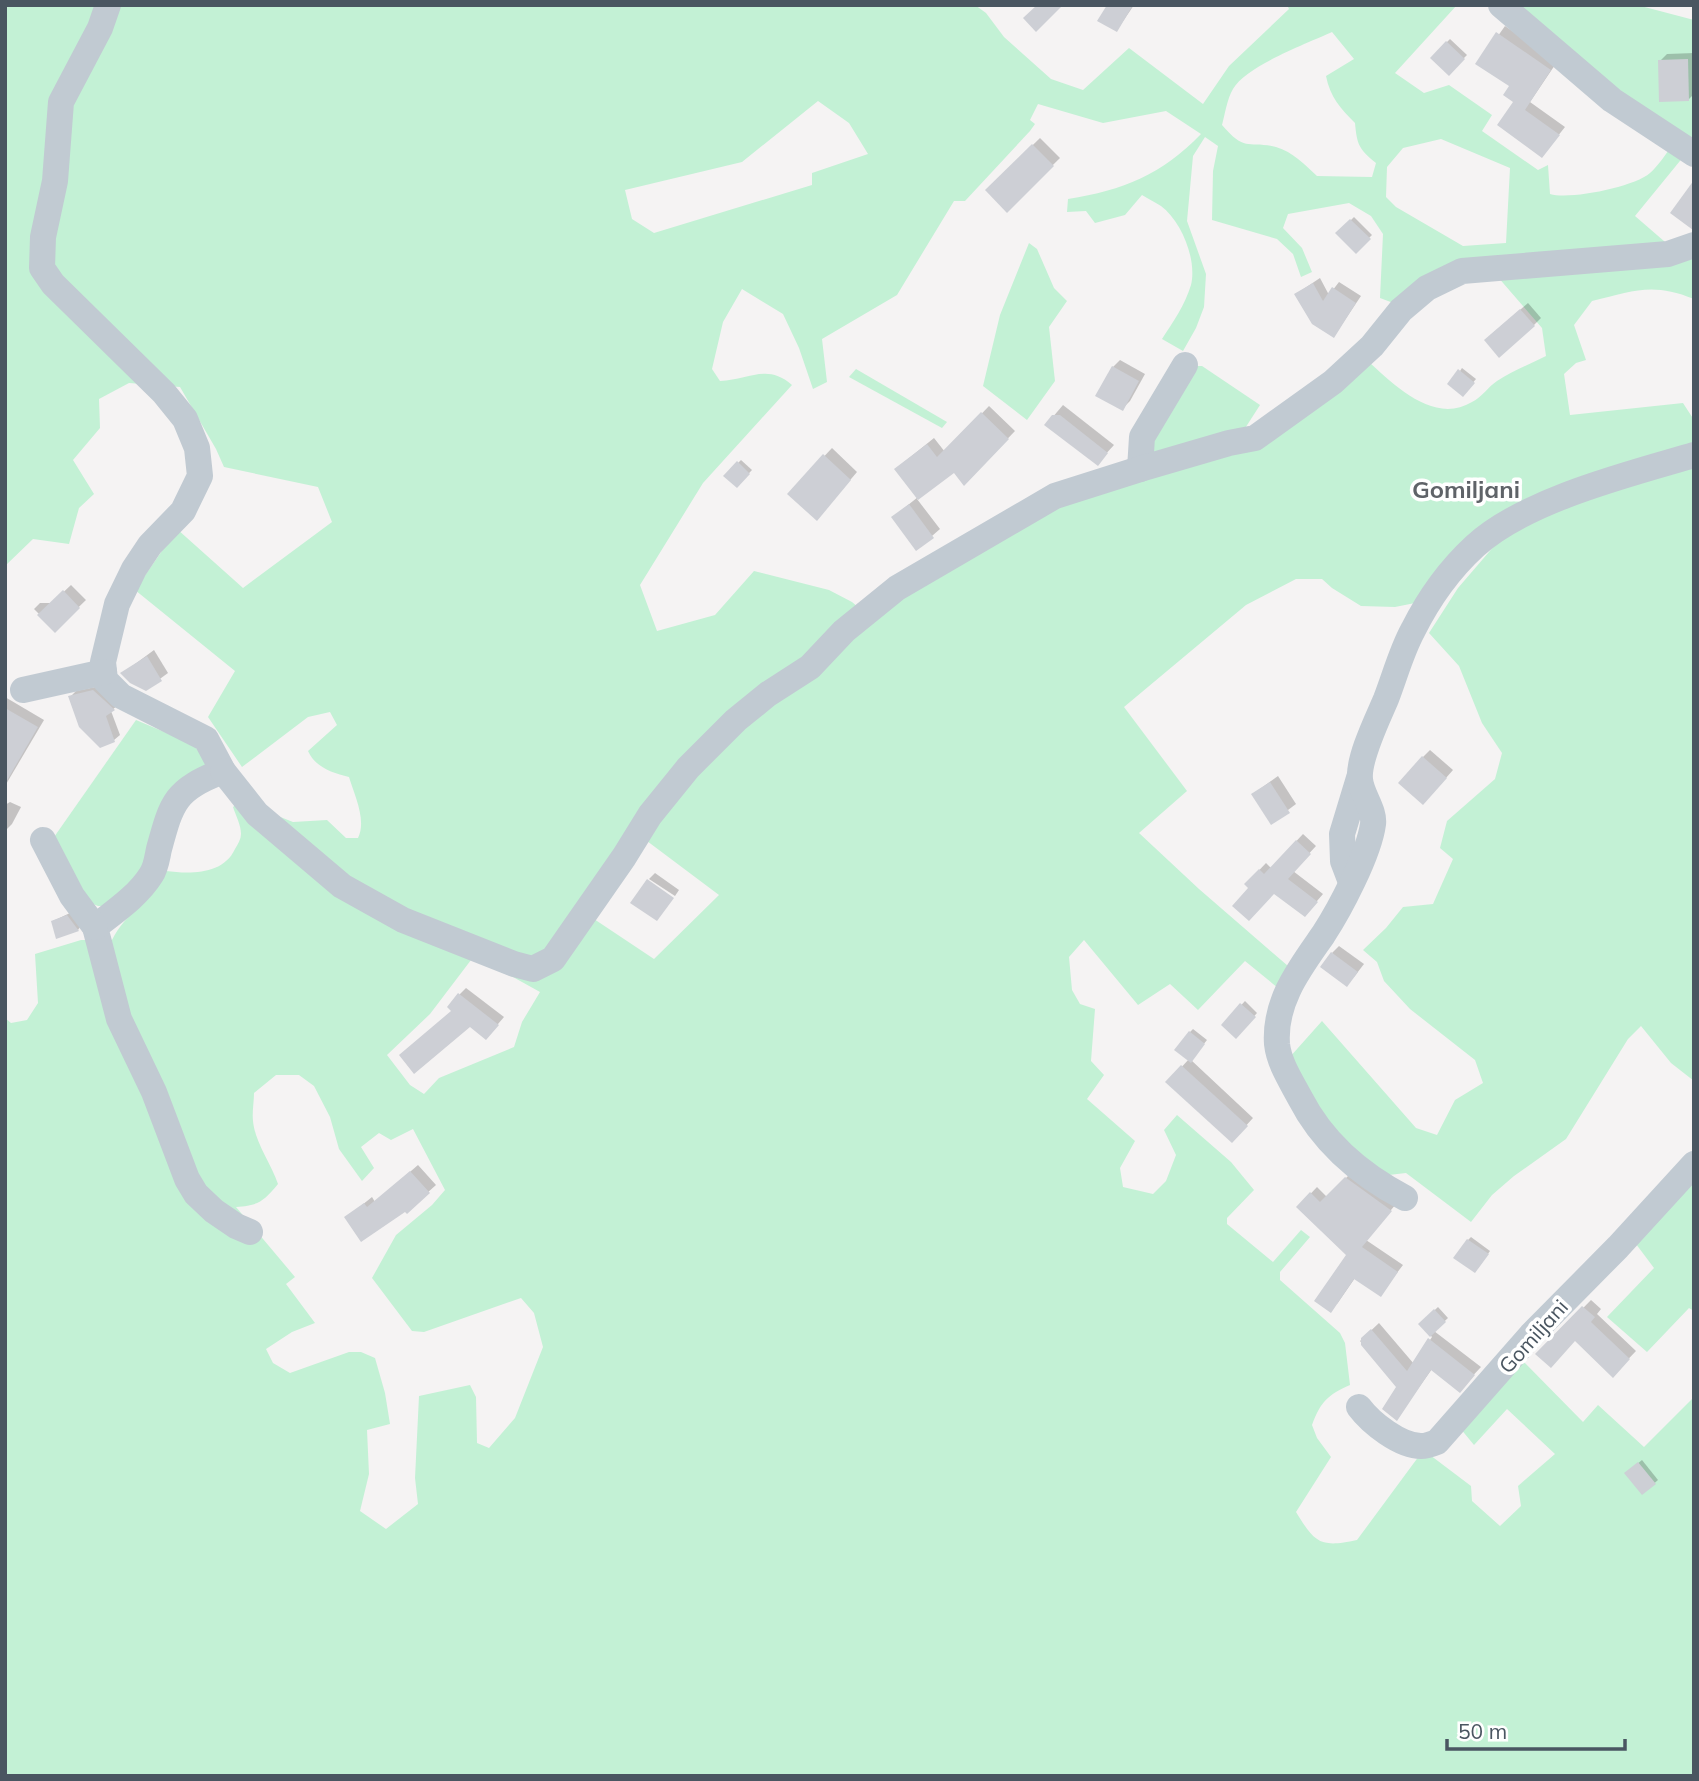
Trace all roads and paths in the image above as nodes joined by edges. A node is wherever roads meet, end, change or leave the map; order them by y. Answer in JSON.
{"nodes":[{"id":1,"x":108,"y":5,"type":"edge"},
{"id":2,"x":1501,"y":5,"type":"edge"},
{"id":3,"x":1694,"y":154,"type":"edge"},
{"id":4,"x":1694,"y":245,"type":"edge"},
{"id":5,"x":1185,"y":365,"type":"dead end"},
{"id":6,"x":1694,"y":455,"type":"edge"},
{"id":7,"x":1140,"y":469,"type":"junction"},
{"id":8,"x":104,"y":672,"type":"junction"},
{"id":9,"x":23,"y":690,"type":"dead end"},
{"id":10,"x":223,"y":771,"type":"junction"},
{"id":11,"x":43,"y":840,"type":"dead end"},
{"id":12,"x":95,"y":927,"type":"junction"},
{"id":13,"x":1694,"y":1164,"type":"edge"},
{"id":14,"x":1405,"y":1198,"type":"dead end"},
{"id":15,"x":250,"y":1231,"type":"dead end"},
{"id":16,"x":1359,"y":1407,"type":"dead end"}],
"edges":[{"from":1,"to":8,"type":"street"},
{"from":2,"to":3,"type":"street"},
{"from":4,"to":7,"type":"street"},
{"from":5,"to":7,"type":"street"},
{"from":6,"to":14,"type":"street"},
{"from":7,"to":10,"type":"street"},
{"from":8,"to":9,"type":"street"},
{"from":8,"to":10,"type":"street"},
{"from":10,"to":12,"type":"street"},
{"from":11,"to":12,"type":"street"},
{"from":12,"to":15,"type":"street"},
{"from":13,"to":16,"type":"street","name":"Gomiljani"}]}
